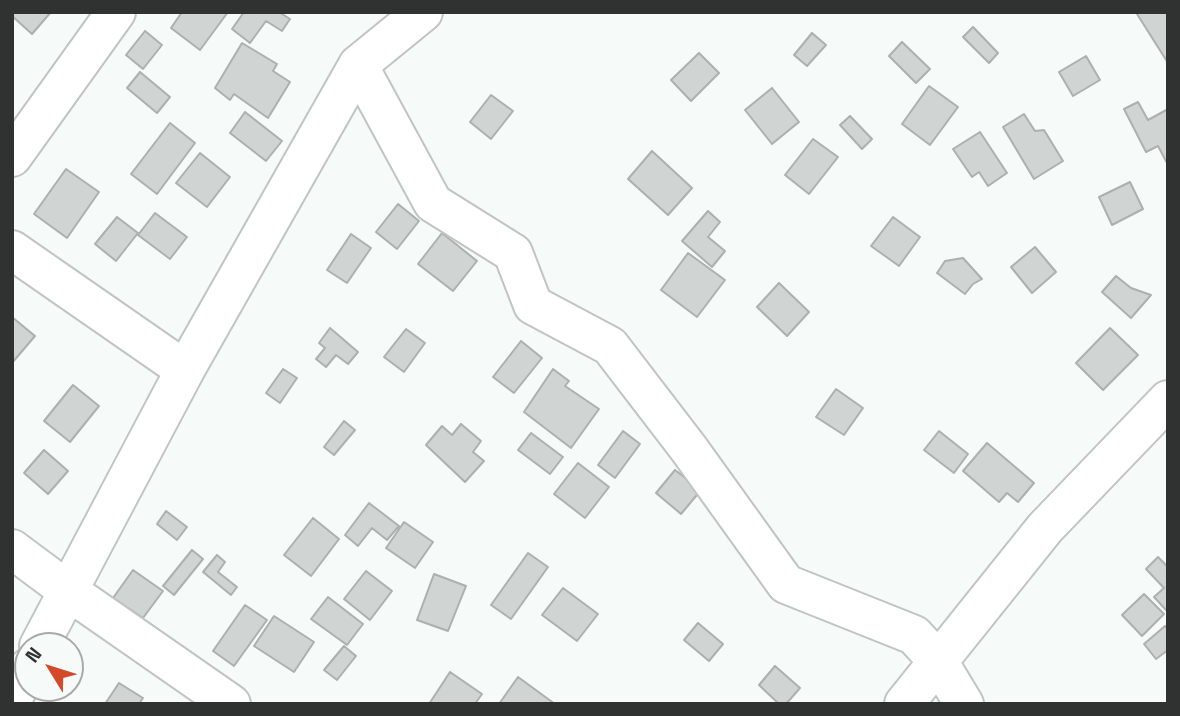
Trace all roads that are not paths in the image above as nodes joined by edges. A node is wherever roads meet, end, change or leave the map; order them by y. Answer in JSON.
{"nodes":[{"id":1,"x":116,"y":12,"type":"edge"},
{"id":2,"x":422,"y":12,"type":"edge"},
{"id":3,"x":358,"y":65,"type":"junction"},
{"id":4,"x":12,"y":158,"type":"edge"},
{"id":5,"x":12,"y":250,"type":"edge"},
{"id":6,"x":185,"y":370,"type":"junction"},
{"id":7,"x":1168,"y":400,"type":"edge"},
{"id":8,"x":12,"y":549,"type":"edge"},
{"id":9,"x":67,"y":590,"type":"junction"},
{"id":10,"x":46,"y":632,"type":"edge"},
{"id":11,"x":938,"y":661,"type":"junction"},
{"id":12,"x":231,"y":704,"type":"edge"},
{"id":13,"x":904,"y":704,"type":"edge"},
{"id":14,"x":964,"y":704,"type":"edge"}],
"edges":[{"from":1,"to":4,"type":"street"},
{"from":2,"to":3,"type":"street"},
{"from":3,"to":6,"type":"street"},
{"from":3,"to":11,"type":"street"},
{"from":5,"to":6,"type":"street"},
{"from":6,"to":9,"type":"street"},
{"from":7,"to":11,"type":"street"},
{"from":8,"to":9,"type":"street"},
{"from":9,"to":10,"type":"street"},
{"from":9,"to":12,"type":"street"},
{"from":11,"to":13,"type":"street"},
{"from":11,"to":14,"type":"street"}]}
